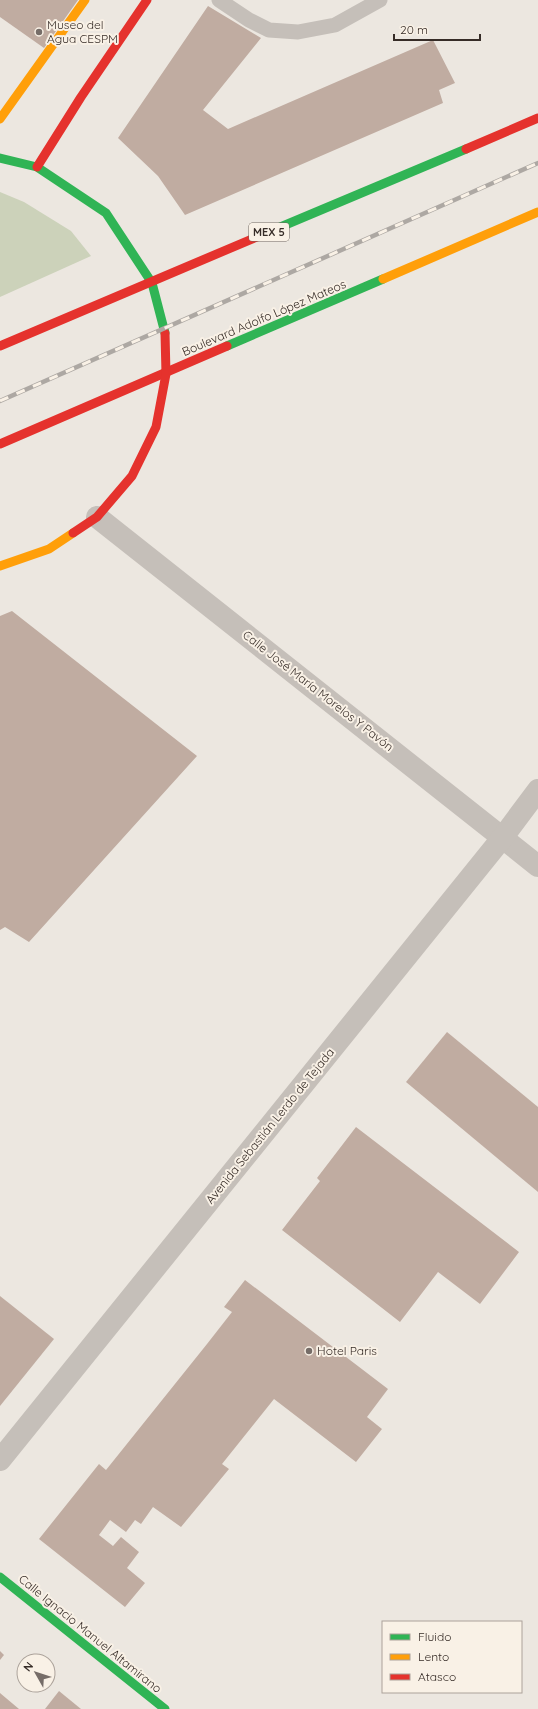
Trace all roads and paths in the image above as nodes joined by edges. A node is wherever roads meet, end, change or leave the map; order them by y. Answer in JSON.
{"nodes":[{"id":1,"x":85,"y":0,"type":"edge"},
{"id":2,"x":147,"y":0,"type":"edge"},
{"id":3,"x":220,"y":0,"type":"edge"},
{"id":4,"x":380,"y":0,"type":"edge"},
{"id":5,"x":538,"y":118,"type":"edge"},
{"id":6,"x":0,"y":119,"type":"edge"},
{"id":7,"x":0,"y":158,"type":"edge"},
{"id":8,"x":37,"y":167,"type":"junction"},
{"id":9,"x":538,"y":212,"type":"edge"},
{"id":10,"x":152,"y":283,"type":"junction"},
{"id":11,"x":0,"y":346,"type":"edge"},
{"id":12,"x":166,"y":374,"type":"junction"},
{"id":13,"x":0,"y":444,"type":"edge"},
{"id":14,"x":97,"y":517,"type":"junction"},
{"id":15,"x":0,"y":566,"type":"edge"},
{"id":16,"x":538,"y":790,"type":"edge"},
{"id":17,"x":502,"y":837,"type":"junction"},
{"id":18,"x":538,"y":866,"type":"edge"},
{"id":19,"x":0,"y":1460,"type":"edge"},
{"id":20,"x":0,"y":1577,"type":"edge"},
{"id":21,"x":165,"y":1709,"type":"edge"}],
"edges":[{"from":1,"to":6,"type":"main road"},
{"from":2,"to":8,"type":"main road"},
{"from":3,"to":4,"type":"lane"},
{"from":5,"to":10,"type":"main road","number":"MEX 5"},
{"from":7,"to":8,"type":"main road"},
{"from":8,"to":10,"type":"main road"},
{"from":9,"to":12,"type":"main road","name":"Boulevard Adolfo López Mateos"},
{"from":10,"to":11,"type":"main road","number":"MEX 5"},
{"from":10,"to":12,"type":"main road"},
{"from":12,"to":13,"type":"main road","name":"Boulevard Adolfo López Mateos"},
{"from":12,"to":14,"type":"main road"},
{"from":14,"to":15,"type":"main road"},
{"from":14,"to":17,"type":"street","name":"Calle José María Morelos Y Pavón"},
{"from":16,"to":17,"type":"street","name":"Avenida Sebastián Lerdo de Tejada"},
{"from":17,"to":18,"type":"street","name":"Calle José María Morelos Y Pavón"},
{"from":17,"to":19,"type":"street","name":"Avenida Sebastián Lerdo de Tejada"},
{"from":20,"to":21,"type":"main road","name":"Calle Ignacio Manuel Altamirano"}]}
